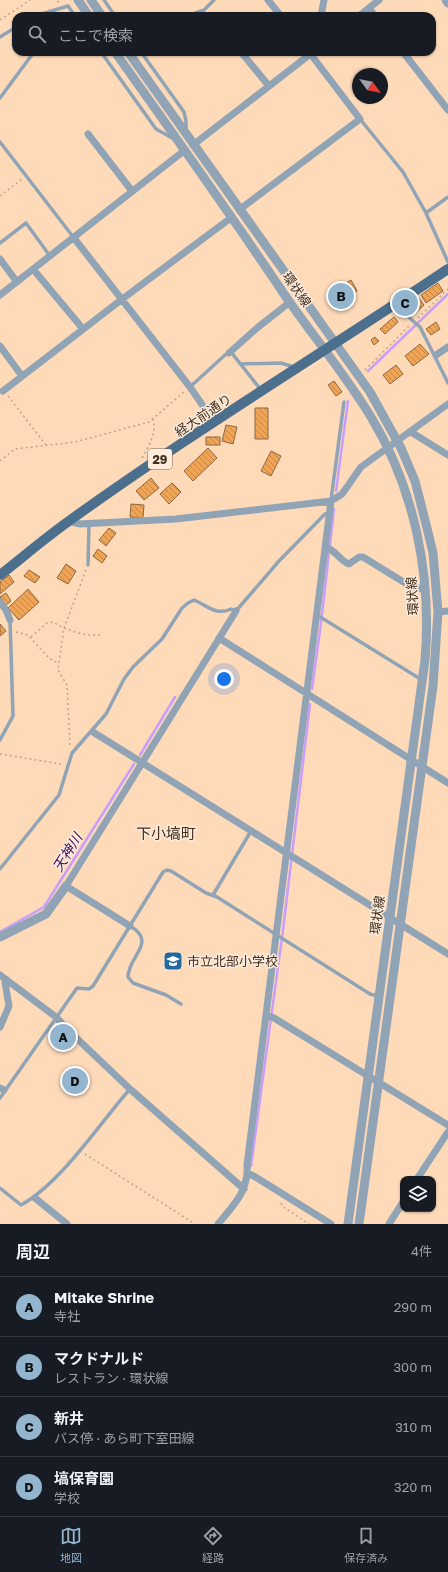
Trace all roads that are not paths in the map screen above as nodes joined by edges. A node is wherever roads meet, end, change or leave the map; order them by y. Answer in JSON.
{"nodes":[{"id":1,"x":91,"y":0,"type":"edge"},
{"id":2,"x":104,"y":0,"type":"edge"},
{"id":3,"x":214,"y":0,"type":"edge"},
{"id":4,"x":268,"y":0,"type":"edge"},
{"id":5,"x":324,"y":0,"type":"edge"},
{"id":6,"x":380,"y":0,"type":"edge"},
{"id":7,"x":446,"y":0,"type":"edge"},
{"id":8,"x":448,"y":2,"type":"edge"},
{"id":9,"x":72,"y":3,"type":"edge"},
{"id":10,"x":369,"y":8,"type":"junction"},
{"id":11,"x":46,"y":12,"type":"edge"},
{"id":12,"x":84,"y":12,"type":"edge"},
{"id":13,"x":99,"y":12,"type":"edge"},
{"id":14,"x":112,"y":12,"type":"edge"},
{"id":15,"x":198,"y":12,"type":"edge"},
{"id":16,"x":278,"y":12,"type":"edge"},
{"id":17,"x":322,"y":12,"type":"edge"},
{"id":18,"x":364,"y":12,"type":"edge"},
{"id":19,"x":372,"y":12,"type":"edge"},
{"id":20,"x":12,"y":30,"type":"edge"},
{"id":21,"x":0,"y":37,"type":"edge"},
{"id":22,"x":31,"y":56,"type":"edge"},
{"id":23,"x":104,"y":56,"type":"edge"},
{"id":24,"x":118,"y":56,"type":"edge"},
{"id":25,"x":131,"y":56,"type":"edge"},
{"id":26,"x":144,"y":56,"type":"edge"},
{"id":27,"x":244,"y":56,"type":"edge"},
{"id":28,"x":307,"y":56,"type":"edge"},
{"id":29,"x":313,"y":56,"type":"edge"},
{"id":30,"x":406,"y":56,"type":"edge"},
{"id":31,"x":268,"y":86,"type":"junction"},
{"id":32,"x":0,"y":98,"type":"edge"},
{"id":33,"x":448,"y":110,"type":"edge"},
{"id":34,"x":360,"y":119,"type":"junction"},
{"id":35,"x":88,"y":134,"type":"dead end"},
{"id":36,"x":186,"y":134,"type":"junction"},
{"id":37,"x":178,"y":141,"type":"junction"},
{"id":38,"x":0,"y":142,"type":"edge"},
{"id":39,"x":193,"y":145,"type":"junction"},
{"id":40,"x":185,"y":150,"type":"junction"},
{"id":41,"x":132,"y":191,"type":"junction"},
{"id":42,"x":448,"y":197,"type":"edge"},
{"id":43,"x":239,"y":210,"type":"junction"},
{"id":44,"x":426,"y":213,"type":"junction"},
{"id":45,"x":232,"y":217,"type":"junction"},
{"id":46,"x":74,"y":238,"type":"junction"},
{"id":47,"x":0,"y":243,"type":"edge"},
{"id":48,"x":50,"y":256,"type":"junction"},
{"id":49,"x":0,"y":259,"type":"edge"},
{"id":50,"x":448,"y":262,"type":"edge"},
{"id":51,"x":33,"y":269,"type":"junction"},
{"id":52,"x":448,"y":269,"type":"edge"},
{"id":53,"x":17,"y":282,"type":"junction"},
{"id":54,"x":0,"y":294,"type":"edge"},
{"id":55,"x":121,"y":300,"type":"junction"},
{"id":56,"x":290,"y":302,"type":"junction"},
{"id":57,"x":395,"y":304,"type":"junction"},
{"id":58,"x":83,"y":329,"type":"junction"},
{"id":59,"x":337,"y":343,"type":"junction"},
{"id":60,"x":0,"y":346,"type":"edge"},
{"id":61,"x":448,"y":347,"type":"edge"},
{"id":62,"x":326,"y":350,"type":"junction"},
{"id":63,"x":230,"y":352,"type":"junction"},
{"id":64,"x":436,"y":355,"type":"junction"},
{"id":65,"x":240,"y":364,"type":"junction"},
{"id":66,"x":297,"y":369,"type":"junction"},
{"id":67,"x":22,"y":376,"type":"junction"},
{"id":68,"x":448,"y":383,"type":"edge"},
{"id":69,"x":190,"y":387,"type":"junction"},
{"id":70,"x":3,"y":391,"type":"road end"},
{"id":71,"x":262,"y":392,"type":"junction"},
{"id":72,"x":344,"y":402,"type":"dead end"},
{"id":73,"x":448,"y":404,"type":"edge"},
{"id":74,"x":214,"y":422,"type":"junction"},
{"id":75,"x":411,"y":432,"type":"junction"},
{"id":76,"x":398,"y":440,"type":"junction"},
{"id":77,"x":387,"y":448,"type":"junction"},
{"id":78,"x":448,"y":455,"type":"edge"},
{"id":79,"x":331,"y":501,"type":"junction"},
{"id":80,"x":329,"y":513,"type":"junction"},
{"id":81,"x":68,"y":521,"type":"junction"},
{"id":82,"x":90,"y":524,"type":"junction"},
{"id":83,"x":325,"y":547,"type":"junction"},
{"id":84,"x":88,"y":565,"type":"road end"},
{"id":85,"x":0,"y":575,"type":"edge"},
{"id":86,"x":426,"y":590,"type":"junction"},
{"id":87,"x":0,"y":602,"type":"edge"},
{"id":88,"x":236,"y":611,"type":"junction"},
{"id":89,"x":438,"y":612,"type":"junction"},
{"id":90,"x":448,"y":612,"type":"edge"},
{"id":91,"x":316,"y":614,"type":"junction"},
{"id":92,"x":10,"y":620,"type":"joint"},
{"id":93,"x":219,"y":638,"type":"junction"},
{"id":94,"x":423,"y":680,"type":"junction"},
{"id":95,"x":307,"y":694,"type":"junction"},
{"id":96,"x":93,"y":732,"type":"junction"},
{"id":97,"x":0,"y":740,"type":"edge"},
{"id":98,"x":411,"y":760,"type":"junction"},
{"id":99,"x":142,"y":763,"type":"junction"},
{"id":100,"x":422,"y":766,"type":"junction"},
{"id":101,"x":448,"y":783,"type":"edge"},
{"id":102,"x":251,"y":831,"type":"junction"},
{"id":103,"x":287,"y":854,"type":"junction"},
{"id":104,"x":0,"y":869,"type":"edge"},
{"id":105,"x":66,"y":886,"type":"junction"},
{"id":106,"x":213,"y":895,"type":"junction"},
{"id":107,"x":390,"y":919,"type":"junction"},
{"id":108,"x":400,"y":925,"type":"junction"},
{"id":109,"x":130,"y":926,"type":"junction"},
{"id":110,"x":276,"y":935,"type":"junction"},
{"id":111,"x":0,"y":937,"type":"edge"},
{"id":112,"x":448,"y":954,"type":"edge"},
{"id":113,"x":3,"y":977,"type":"edge"},
{"id":114,"x":379,"y":996,"type":"junction"},
{"id":115,"x":181,"y":1004,"type":"dead end"},
{"id":116,"x":266,"y":1015,"type":"junction"},
{"id":117,"x":56,"y":1017,"type":"junction"},
{"id":118,"x":0,"y":1027,"type":"edge"},
{"id":119,"x":369,"y":1076,"type":"junction"},
{"id":120,"x":379,"y":1083,"type":"junction"},
{"id":121,"x":2,"y":1089,"type":"edge"},
{"id":122,"x":130,"y":1089,"type":"junction"},
{"id":123,"x":0,"y":1098,"type":"edge"},
{"id":124,"x":448,"y":1125,"type":"edge"},
{"id":125,"x":448,"y":1132,"type":"edge"},
{"id":126,"x":248,"y":1174,"type":"junction"},
{"id":127,"x":420,"y":1176,"type":"edge"},
{"id":128,"x":0,"y":1188,"type":"edge"},
{"id":129,"x":244,"y":1189,"type":"junction"},
{"id":130,"x":35,"y":1198,"type":"junction"},
{"id":131,"x":400,"y":1206,"type":"edge"},
{"id":132,"x":67,"y":1224,"type":"edge"},
{"id":133,"x":218,"y":1224,"type":"edge"},
{"id":134,"x":331,"y":1224,"type":"edge"},
{"id":135,"x":348,"y":1224,"type":"edge"},
{"id":136,"x":359,"y":1224,"type":"edge"},
{"id":137,"x":388,"y":1224,"type":"edge"}],
"edges":[{"from":1,"to":13,"type":"street"},
{"from":2,"to":14,"type":"lane"},
{"from":3,"to":15,"type":"lane"},
{"from":4,"to":16,"type":"street"},
{"from":5,"to":17,"type":"street"},
{"from":6,"to":10,"type":"street"},
{"from":7,"to":8,"type":"street"},
{"from":9,"to":11,"type":"lane"},
{"from":9,"to":12,"type":"street"},
{"from":10,"to":18,"type":"street"},
{"from":10,"to":19,"type":"street"},
{"from":20,"to":21,"type":"lane"},
{"from":22,"to":32,"type":"lane"},
{"from":23,"to":37,"type":"lane"},
{"from":24,"to":37,"type":"street","name":"環状線"},
{"from":25,"to":36,"type":"street","name":"環状線"},
{"from":26,"to":36,"type":"lane"},
{"from":27,"to":31,"type":"street"},
{"from":28,"to":31,"type":"street"},
{"from":29,"to":34,"type":"street"},
{"from":30,"to":33,"type":"street"},
{"from":31,"to":39,"type":"street"},
{"from":34,"to":43,"type":"street"},
{"from":34,"to":44,"type":"lane"},
{"from":35,"to":41,"type":"street"},
{"from":36,"to":39,"type":"street","name":"環状線"},
{"from":37,"to":40,"type":"street","name":"環状線"},
{"from":38,"to":46,"type":"lane"},
{"from":39,"to":43,"type":"street","name":"環状線"},
{"from":40,"to":41,"type":"street"},
{"from":40,"to":45,"type":"street","name":"環状線"},
{"from":41,"to":46,"type":"street"},
{"from":42,"to":44,"type":"lane"},
{"from":43,"to":59,"type":"street","name":"環状線"},
{"from":44,"to":50,"type":"lane"},
{"from":45,"to":55,"type":"street"},
{"from":45,"to":56,"type":"street","name":"環状線"},
{"from":46,"to":48,"type":"street"},
{"from":46,"to":55,"type":"street"},
{"from":47,"to":48,"type":"lane"},
{"from":48,"to":51,"type":"street"},
{"from":49,"to":53,"type":"street"},
{"from":51,"to":53,"type":"street"},
{"from":51,"to":58,"type":"street"},
{"from":52,"to":57,"type":"main road","number":"29"},
{"from":53,"to":54,"type":"street"},
{"from":55,"to":58,"type":"street"},
{"from":55,"to":69,"type":"street"},
{"from":56,"to":62,"type":"street","name":"環状線"},
{"from":56,"to":63,"type":"street"},
{"from":57,"to":59,"type":"main road","number":"29"},
{"from":57,"to":64,"type":"lane"},
{"from":58,"to":67,"type":"street"},
{"from":59,"to":62,"type":"main road","number":"29"},
{"from":59,"to":76,"type":"street","name":"環状線"},
{"from":60,"to":67,"type":"street"},
{"from":61,"to":64,"type":"street"},
{"from":62,"to":66,"type":"main road","name":"経大前通り","number":"29"},
{"from":62,"to":77,"type":"street","name":"環状線"},
{"from":63,"to":65,"type":"lane"},
{"from":63,"to":69,"type":"lane"},
{"from":64,"to":68,"type":"lane"},
{"from":65,"to":66,"type":"lane"},
{"from":65,"to":71,"type":"lane"},
{"from":66,"to":71,"type":"main road","name":"経大前通り","number":"29"},
{"from":67,"to":70,"type":"street"},
{"from":69,"to":74,"type":"street"},
{"from":71,"to":74,"type":"main road","name":"経大前通り","number":"29"},
{"from":72,"to":79,"type":"lane"},
{"from":73,"to":75,"type":"street"},
{"from":74,"to":81,"type":"main road","name":"経大前通り","number":"29"},
{"from":75,"to":76,"type":"street"},
{"from":75,"to":78,"type":"street"},
{"from":76,"to":77,"type":"street"},
{"from":76,"to":89,"type":"street","name":"環状線"},
{"from":77,"to":79,"type":"street"},
{"from":77,"to":86,"type":"street","name":"環状線"},
{"from":79,"to":80,"type":"street"},
{"from":79,"to":82,"type":"street"},
{"from":80,"to":83,"type":"street"},
{"from":80,"to":88,"type":"lane"},
{"from":81,"to":82,"type":"street"},
{"from":81,"to":85,"type":"main road","name":"経大前通り","number":"29"},
{"from":82,"to":84,"type":"lane"},
{"from":83,"to":86,"type":"street"},
{"from":83,"to":91,"type":"street"},
{"from":86,"to":94,"type":"street","name":"環状線"},
{"from":87,"to":92,"type":"street"},
{"from":88,"to":93,"type":"street"},
{"from":88,"to":96,"type":"lane"},
{"from":89,"to":90,"type":"street"},
{"from":89,"to":100,"type":"street","name":"環状線"},
{"from":91,"to":94,"type":"lane"},
{"from":91,"to":95,"type":"street"},
{"from":92,"to":97,"type":"lane"},
{"from":93,"to":95,"type":"street"},
{"from":93,"to":99,"type":"street"},
{"from":94,"to":98,"type":"street","name":"環状線"},
{"from":95,"to":98,"type":"street"},
{"from":95,"to":103,"type":"street"},
{"from":96,"to":99,"type":"street"},
{"from":96,"to":104,"type":"lane"},
{"from":98,"to":100,"type":"street"},
{"from":98,"to":107,"type":"street","name":"環状線"},
{"from":99,"to":102,"type":"street"},
{"from":99,"to":105,"type":"street"},
{"from":100,"to":101,"type":"street"},
{"from":100,"to":108,"type":"street","name":"環状線"},
{"from":102,"to":103,"type":"street"},
{"from":102,"to":106,"type":"lane"},
{"from":103,"to":107,"type":"street"},
{"from":103,"to":110,"type":"street"},
{"from":105,"to":109,"type":"street"},
{"from":105,"to":111,"type":"street"},
{"from":106,"to":109,"type":"lane"},
{"from":106,"to":110,"type":"lane"},
{"from":107,"to":108,"type":"street"},
{"from":107,"to":114,"type":"street","name":"環状線"},
{"from":108,"to":112,"type":"street"},
{"from":108,"to":120,"type":"street","name":"環状線"},
{"from":109,"to":115,"type":"lane"},
{"from":109,"to":117,"type":"lane"},
{"from":110,"to":114,"type":"lane"},
{"from":110,"to":116,"type":"street"},
{"from":113,"to":117,"type":"street"},
{"from":113,"to":118,"type":"street"},
{"from":114,"to":119,"type":"street","name":"環状線"},
{"from":116,"to":119,"type":"street"},
{"from":116,"to":126,"type":"street"},
{"from":117,"to":121,"type":"lane"},
{"from":117,"to":122,"type":"street"},
{"from":119,"to":120,"type":"street"},
{"from":119,"to":135,"type":"street","name":"環状線"},
{"from":120,"to":124,"type":"street"},
{"from":120,"to":136,"type":"street","name":"環状線"},
{"from":121,"to":123,"type":"lane"},
{"from":122,"to":129,"type":"street"},
{"from":122,"to":130,"type":"lane"},
{"from":125,"to":127,"type":"street"},
{"from":126,"to":129,"type":"street"},
{"from":126,"to":134,"type":"street"},
{"from":128,"to":130,"type":"lane"},
{"from":129,"to":133,"type":"street"},
{"from":130,"to":132,"type":"street"},
{"from":131,"to":137,"type":"street"}]}
